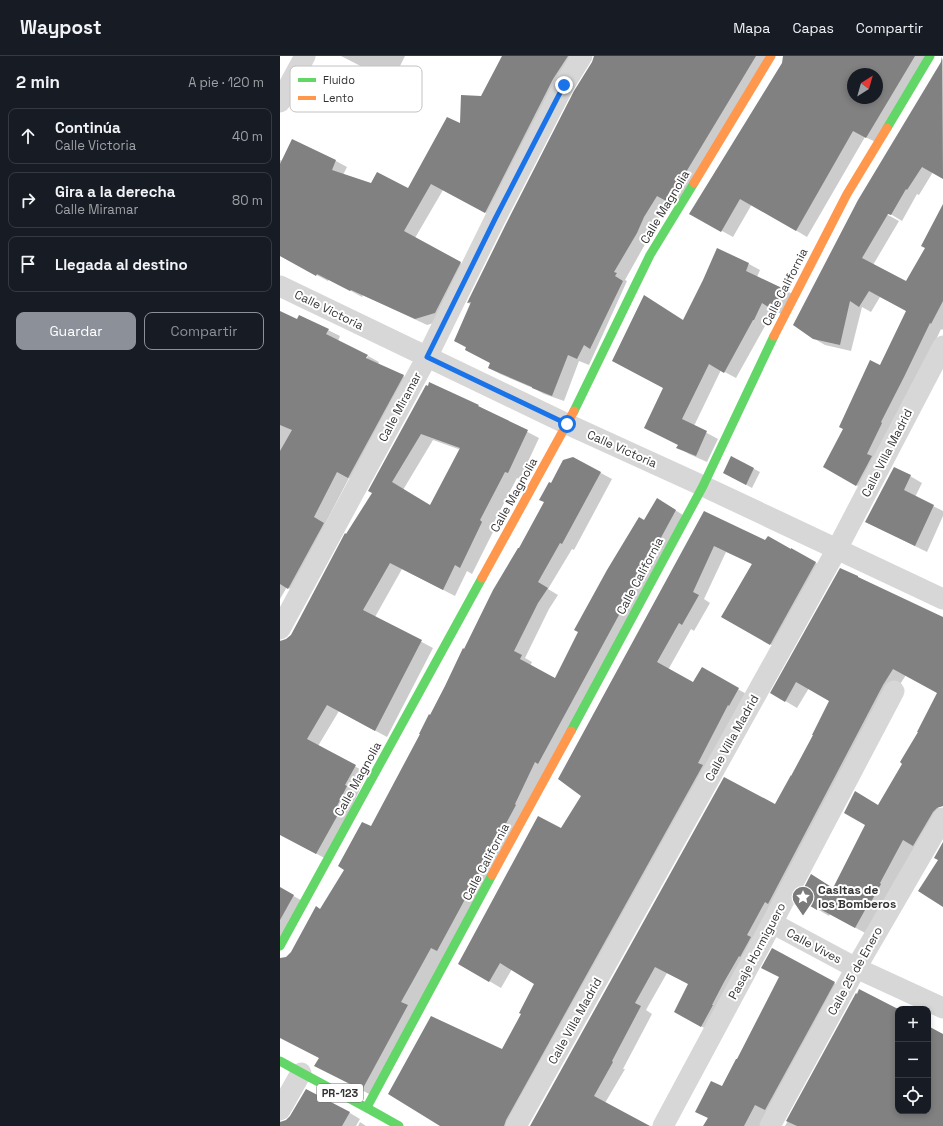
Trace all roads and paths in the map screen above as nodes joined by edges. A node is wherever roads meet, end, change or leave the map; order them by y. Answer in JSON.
{"nodes":[{"id":1,"x":305,"y":56,"type":"edge"},
{"id":2,"x":582,"y":56,"type":"edge"},
{"id":3,"x":771,"y":56,"type":"edge"},
{"id":4,"x":930,"y":56,"type":"edge"},
{"id":5,"x":300,"y":66,"type":"edge"},
{"id":6,"x":290,"y":84,"type":"edge"},
{"id":7,"x":280,"y":102,"type":"edge"},
{"id":8,"x":280,"y":286,"type":"edge"},
{"id":9,"x":943,"y":346,"type":"edge"},
{"id":10,"x":427,"y":357,"type":"junction"},
{"id":11,"x":567,"y":424,"type":"junction"},
{"id":12,"x":703,"y":486,"type":"junction"},
{"id":13,"x":838,"y":549,"type":"junction"},
{"id":14,"x":943,"y":599,"type":"edge"},
{"id":15,"x":280,"y":629,"type":"edge"},
{"id":16,"x":894,"y":691,"type":"dead end"},
{"id":17,"x":943,"y":818,"type":"edge"},
{"id":18,"x":772,"y":923,"type":"junction"},
{"id":19,"x":280,"y":946,"type":"edge"},
{"id":20,"x":856,"y":968,"type":"junction"},
{"id":21,"x":943,"y":1008,"type":"edge"},
{"id":22,"x":280,"y":1061,"type":"edge"},
{"id":23,"x":301,"y":1073,"type":"junction"},
{"id":24,"x":367,"y":1107,"type":"junction"},
{"id":25,"x":280,"y":1110,"type":"edge"},
{"id":26,"x":399,"y":1126,"type":"edge"},
{"id":27,"x":516,"y":1126,"type":"edge"},
{"id":28,"x":663,"y":1126,"type":"edge"},
{"id":29,"x":770,"y":1126,"type":"edge"}],
"edges":[{"from":1,"to":5,"type":"street"},
{"from":2,"to":10,"type":"street","name":"Calle Miramar"},
{"from":3,"to":11,"type":"street","name":"Calle Magnolia"},
{"from":4,"to":12,"type":"street","name":"Calle California"},
{"from":6,"to":7,"type":"street"},
{"from":8,"to":10,"type":"street","name":"Calle Victoria"},
{"from":9,"to":13,"type":"street","name":"Calle Villa Madrid"},
{"from":10,"to":11,"type":"street","name":"Calle Victoria"},
{"from":10,"to":15,"type":"street","name":"Calle Miramar"},
{"from":11,"to":12,"type":"street","name":"Calle Victoria"},
{"from":11,"to":19,"type":"street","name":"Calle Magnolia"},
{"from":12,"to":13,"type":"street","name":"Calle Victoria"},
{"from":12,"to":24,"type":"street","name":"Calle California"},
{"from":13,"to":14,"type":"street","name":"Calle Victoria"},
{"from":13,"to":27,"type":"street","name":"Calle Villa Madrid"},
{"from":16,"to":18,"type":"street","name":"Pasaje Hormiguero"},
{"from":17,"to":20,"type":"street","name":"Calle 25 de Enero"},
{"from":18,"to":20,"type":"street","name":"Calle Vives"},
{"from":18,"to":28,"type":"street","name":"Pasaje Hormiguero"},
{"from":20,"to":21,"type":"street","name":"Calle Vives"},
{"from":20,"to":29,"type":"street","name":"Calle 25 de Enero"},
{"from":22,"to":23,"type":"street","number":"PR-123"},
{"from":23,"to":24,"type":"street","number":"PR-123"},
{"from":23,"to":25,"type":"street"},
{"from":24,"to":26,"type":"street","number":"PR-123"}]}
